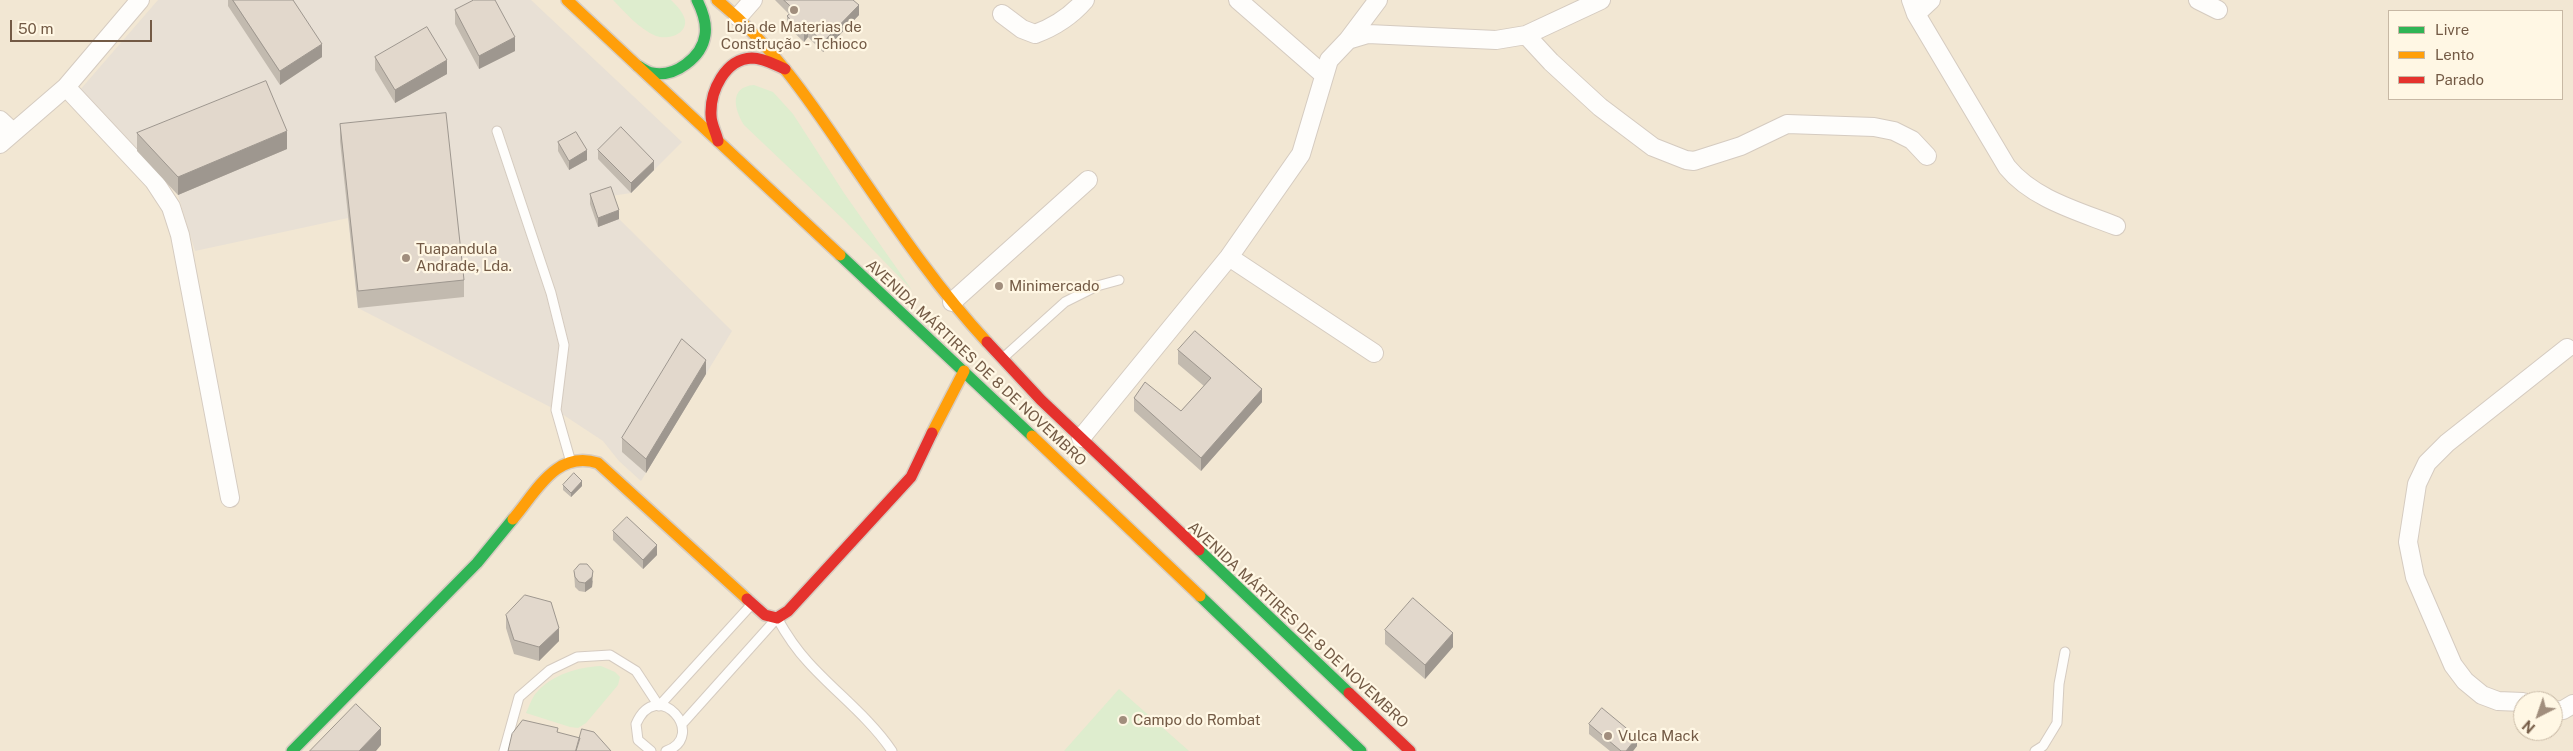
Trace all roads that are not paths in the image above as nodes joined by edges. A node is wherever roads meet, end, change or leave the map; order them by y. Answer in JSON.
{"nodes":[{"id":1,"x":140,"y":0,"type":"edge"},
{"id":2,"x":567,"y":0,"type":"edge"},
{"id":3,"x":697,"y":0,"type":"edge"},
{"id":4,"x":717,"y":0,"type":"edge"},
{"id":5,"x":753,"y":0,"type":"edge"},
{"id":6,"x":1085,"y":0,"type":"edge"},
{"id":7,"x":1238,"y":0,"type":"edge"},
{"id":8,"x":1378,"y":0,"type":"edge"},
{"id":9,"x":1601,"y":0,"type":"edge"},
{"id":10,"x":1931,"y":0,"type":"edge"},
{"id":11,"x":2198,"y":0,"type":"edge"},
{"id":12,"x":1913,"y":7,"type":"edge"},
{"id":13,"x":2218,"y":10,"type":"dead end"},
{"id":14,"x":1002,"y":14,"type":"dead end"},
{"id":15,"x":738,"y":17,"type":"junction"},
{"id":16,"x":1526,"y":35,"type":"junction"},
{"id":17,"x":1348,"y":40,"type":"junction"},
{"id":18,"x":637,"y":65,"type":"junction"},
{"id":19,"x":786,"y":70,"type":"junction"},
{"id":20,"x":1324,"y":75,"type":"junction"},
{"id":21,"x":66,"y":87,"type":"junction"},
{"id":22,"x":0,"y":120,"type":"edge"},
{"id":23,"x":496,"y":131,"type":"dead end"},
{"id":24,"x":6,"y":138,"type":"edge"},
{"id":25,"x":718,"y":141,"type":"junction"},
{"id":26,"x":1927,"y":156,"type":"dead end"},
{"id":27,"x":1088,"y":180,"type":"dead end"},
{"id":28,"x":2116,"y":226,"type":"dead end"},
{"id":29,"x":1229,"y":257,"type":"junction"},
{"id":30,"x":1119,"y":280,"type":"dead end"},
{"id":31,"x":952,"y":302,"type":"junction"},
{"id":32,"x":2567,"y":348,"type":"dead end"},
{"id":33,"x":1374,"y":353,"type":"dead end"},
{"id":34,"x":1002,"y":359,"type":"junction"},
{"id":35,"x":964,"y":371,"type":"junction"},
{"id":36,"x":1081,"y":438,"type":"junction"},
{"id":37,"x":570,"y":459,"type":"junction"},
{"id":38,"x":230,"y":498,"type":"dead end"},
{"id":39,"x":752,"y":604,"type":"junction"},
{"id":40,"x":777,"y":618,"type":"junction"},
{"id":41,"x":2065,"y":652,"type":"dead end"},
{"id":42,"x":2513,"y":702,"type":"edge"},
{"id":43,"x":659,"y":706,"type":"junction"},
{"id":44,"x":682,"y":724,"type":"junction"},
{"id":45,"x":1348,"y":738,"type":"junction"},
{"id":46,"x":292,"y":751,"type":"edge"},
{"id":47,"x":504,"y":751,"type":"edge"},
{"id":48,"x":652,"y":751,"type":"edge"},
{"id":49,"x":666,"y":751,"type":"edge"},
{"id":50,"x":892,"y":751,"type":"edge"},
{"id":51,"x":1350,"y":751,"type":"edge"},
{"id":52,"x":1361,"y":751,"type":"edge"},
{"id":53,"x":1410,"y":751,"type":"edge"},
{"id":54,"x":2035,"y":751,"type":"edge"}],
"edges":[{"from":1,"to":21,"type":"street"},
{"from":2,"to":18,"type":"main road","name":"AVENIDA MÁRTIRES DE 8 DE NOVEMBRO"},
{"from":3,"to":18,"type":"main road"},
{"from":4,"to":15,"type":"main road","name":"AVENIDA MÁRTIRES DE 8 DE NOVEMBRO"},
{"from":5,"to":15,"type":"street"},
{"from":6,"to":14,"type":"street"},
{"from":7,"to":20,"type":"street"},
{"from":8,"to":17,"type":"street"},
{"from":9,"to":16,"type":"street"},
{"from":10,"to":12,"type":"street"},
{"from":11,"to":13,"type":"street"},
{"from":12,"to":28,"type":"street"},
{"from":15,"to":19,"type":"main road","name":"AVENIDA MÁRTIRES DE 8 DE NOVEMBRO"},
{"from":16,"to":17,"type":"street"},
{"from":16,"to":26,"type":"street"},
{"from":17,"to":20,"type":"street"},
{"from":18,"to":25,"type":"main road","name":"AVENIDA MÁRTIRES DE 8 DE NOVEMBRO"},
{"from":19,"to":25,"type":"main road"},
{"from":19,"to":31,"type":"main road","name":"AVENIDA MÁRTIRES DE 8 DE NOVEMBRO"},
{"from":20,"to":29,"type":"street"},
{"from":21,"to":24,"type":"street"},
{"from":21,"to":38,"type":"street"},
{"from":22,"to":24,"type":"street"},
{"from":23,"to":37,"type":"lane"},
{"from":25,"to":35,"type":"main road","name":"AVENIDA MÁRTIRES DE 8 DE NOVEMBRO"},
{"from":27,"to":31,"type":"street"},
{"from":29,"to":33,"type":"street"},
{"from":29,"to":36,"type":"street"},
{"from":30,"to":34,"type":"lane"},
{"from":31,"to":34,"type":"main road","name":"AVENIDA MÁRTIRES DE 8 DE NOVEMBRO"},
{"from":32,"to":42,"type":"street"},
{"from":34,"to":36,"type":"main road","name":"AVENIDA MÁRTIRES DE 8 DE NOVEMBRO"},
{"from":35,"to":40,"type":"main road"},
{"from":35,"to":45,"type":"main road","name":"AVENIDA MÁRTIRES DE 8 DE NOVEMBRO"},
{"from":36,"to":53,"type":"main road","name":"AVENIDA MÁRTIRES DE 8 DE NOVEMBRO"},
{"from":37,"to":39,"type":"main road"},
{"from":37,"to":46,"type":"main road"},
{"from":39,"to":40,"type":"main road"},
{"from":39,"to":43,"type":"lane"},
{"from":40,"to":44,"type":"lane"},
{"from":40,"to":50,"type":"lane"},
{"from":41,"to":54,"type":"lane"},
{"from":43,"to":44,"type":"lane"},
{"from":43,"to":47,"type":"lane"},
{"from":43,"to":48,"type":"lane"},
{"from":44,"to":49,"type":"lane"},
{"from":45,"to":51,"type":"lane"},
{"from":45,"to":52,"type":"main road","name":"AVENIDA MÁRTIRES DE 8 DE NOVEMBRO"}]}
